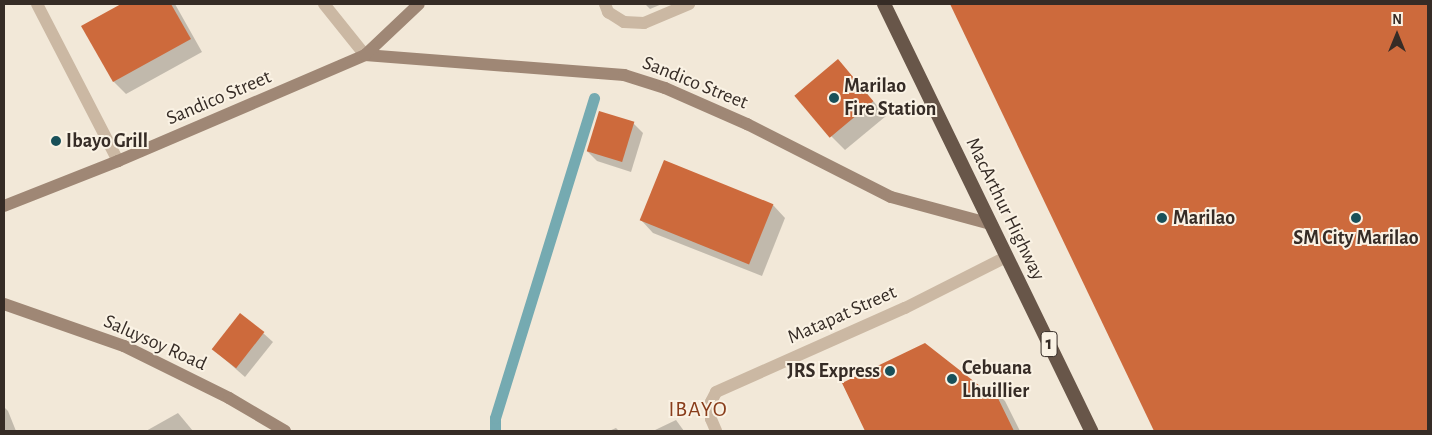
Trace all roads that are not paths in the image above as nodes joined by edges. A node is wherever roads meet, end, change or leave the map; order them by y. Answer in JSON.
{"nodes":[{"id":1,"x":37,"y":4,"type":"edge"},
{"id":2,"x":324,"y":4,"type":"edge"},
{"id":3,"x":419,"y":4,"type":"edge"},
{"id":4,"x":605,"y":4,"type":"edge"},
{"id":5,"x":689,"y":4,"type":"edge"},
{"id":6,"x":884,"y":4,"type":"edge"},
{"id":7,"x":365,"y":55,"type":"junction"},
{"id":8,"x":118,"y":161,"type":"junction"},
{"id":9,"x":4,"y":206,"type":"edge"},
{"id":10,"x":991,"y":224,"type":"junction"},
{"id":11,"x":1006,"y":257,"type":"junction"},
{"id":12,"x":4,"y":304,"type":"edge"},
{"id":13,"x":285,"y":431,"type":"edge"},
{"id":14,"x":716,"y":431,"type":"edge"},
{"id":15,"x":1091,"y":431,"type":"edge"}],
"edges":[{"from":1,"to":8,"type":"street"},
{"from":2,"to":7,"type":"street"},
{"from":3,"to":7,"type":"main road","name":"Sandico Street"},
{"from":4,"to":5,"type":"street"},
{"from":6,"to":10,"type":"highway","name":"MacArthur Highway","number":"1"},
{"from":7,"to":8,"type":"main road","name":"Sandico Street"},
{"from":7,"to":10,"type":"main road","name":"Sandico Street"},
{"from":8,"to":9,"type":"main road","name":"Sandico Street"},
{"from":10,"to":11,"type":"highway","name":"MacArthur Highway","number":"1"},
{"from":11,"to":14,"type":"street","name":"Matapat Street"},
{"from":11,"to":15,"type":"highway","name":"MacArthur Highway","number":"1"},
{"from":12,"to":13,"type":"main road","name":"Saluysoy Road"}]}
